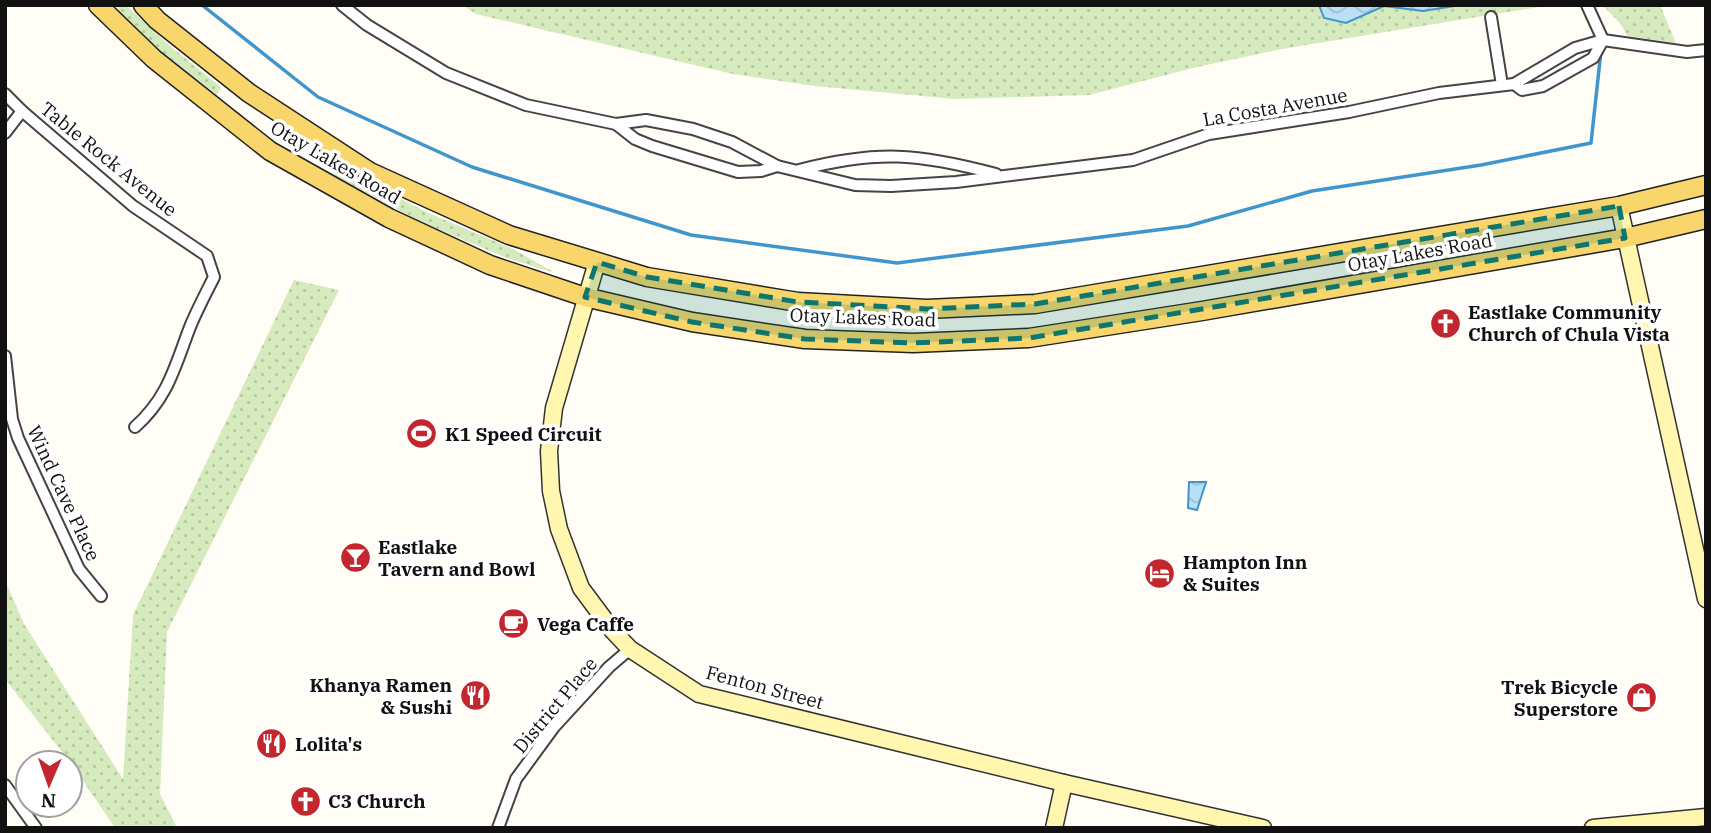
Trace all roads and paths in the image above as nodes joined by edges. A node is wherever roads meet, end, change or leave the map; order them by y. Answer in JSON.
{"nodes":[{"id":1,"x":98,"y":5,"type":"edge"},
{"id":2,"x":143,"y":5,"type":"edge"},
{"id":3,"x":342,"y":5,"type":"edge"},
{"id":4,"x":1587,"y":5,"type":"edge"},
{"id":5,"x":1491,"y":17,"type":"dead end"},
{"id":6,"x":1603,"y":40,"type":"junction"},
{"id":7,"x":1706,"y":50,"type":"edge"},
{"id":8,"x":1514,"y":84,"type":"junction"},
{"id":9,"x":1502,"y":85,"type":"junction"},
{"id":10,"x":5,"y":94,"type":"edge"},
{"id":11,"x":22,"y":111,"type":"junction"},
{"id":12,"x":617,"y":124,"type":"junction"},
{"id":13,"x":5,"y":133,"type":"edge"},
{"id":14,"x":777,"y":166,"type":"junction"},
{"id":15,"x":795,"y":171,"type":"junction"},
{"id":16,"x":1002,"y":176,"type":"junction"},
{"id":17,"x":1706,"y":185,"type":"edge"},
{"id":18,"x":1619,"y":206,"type":"junction"},
{"id":19,"x":1706,"y":219,"type":"edge"},
{"id":20,"x":1625,"y":238,"type":"junction"},
{"id":21,"x":597,"y":262,"type":"junction"},
{"id":22,"x":585,"y":298,"type":"junction"},
{"id":23,"x":5,"y":356,"type":"edge"},
{"id":24,"x":135,"y":427,"type":"dead end"},
{"id":25,"x":101,"y":596,"type":"dead end"},
{"id":26,"x":1706,"y":599,"type":"edge"},
{"id":27,"x":630,"y":649,"type":"junction"},
{"id":28,"x":1064,"y":783,"type":"junction"},
{"id":29,"x":5,"y":785,"type":"edge"},
{"id":30,"x":1706,"y":817,"type":"edge"},
{"id":31,"x":36,"y":828,"type":"edge"},
{"id":32,"x":498,"y":828,"type":"edge"},
{"id":33,"x":1054,"y":828,"type":"edge"},
{"id":34,"x":1263,"y":828,"type":"edge"},
{"id":35,"x":1593,"y":828,"type":"edge"}],
"edges":[{"from":1,"to":22,"type":"main road","name":"Otay Lakes Road"},
{"from":2,"to":21,"type":"main road","name":"Otay Lakes Road"},
{"from":3,"to":12,"type":"street","name":"La Costa Avenue"},
{"from":4,"to":6,"type":"street"},
{"from":5,"to":9,"type":"street"},
{"from":6,"to":7,"type":"street"},
{"from":6,"to":8,"type":"street","name":"La Costa Avenue"},
{"from":6,"to":8,"type":"street","name":"La Costa Avenue"},
{"from":8,"to":9,"type":"street","name":"La Costa Avenue"},
{"from":9,"to":16,"type":"street","name":"La Costa Avenue"},
{"from":10,"to":11,"type":"street","name":"Table Rock Avenue"},
{"from":11,"to":13,"type":"street"},
{"from":11,"to":24,"type":"street","name":"Table Rock Avenue"},
{"from":12,"to":14,"type":"street","name":"La Costa Avenue"},
{"from":12,"to":14,"type":"street","name":"La Costa Avenue"},
{"from":14,"to":15,"type":"street","name":"La Costa Avenue"},
{"from":15,"to":16,"type":"street","name":"La Costa Avenue"},
{"from":15,"to":16,"type":"street","name":"La Costa Avenue"},
{"from":17,"to":18,"type":"main road","name":"Otay Lakes Road"},
{"from":18,"to":20,"type":"street"},
{"from":18,"to":21,"type":"main road","name":"Otay Lakes Road"},
{"from":19,"to":20,"type":"main road","name":"Otay Lakes Road"},
{"from":20,"to":22,"type":"main road","name":"Otay Lakes Road"},
{"from":20,"to":26,"type":"street"},
{"from":21,"to":22,"type":"street","name":"Fenton Street"},
{"from":22,"to":27,"type":"street","name":"Fenton Street"},
{"from":23,"to":25,"type":"street","name":"Wind Cave Place"},
{"from":27,"to":28,"type":"street","name":"Fenton Street"},
{"from":27,"to":32,"type":"street","name":"District Place"},
{"from":28,"to":33,"type":"street"},
{"from":28,"to":34,"type":"street","name":"Fenton Street"},
{"from":29,"to":31,"type":"street"},
{"from":30,"to":35,"type":"street"}]}
